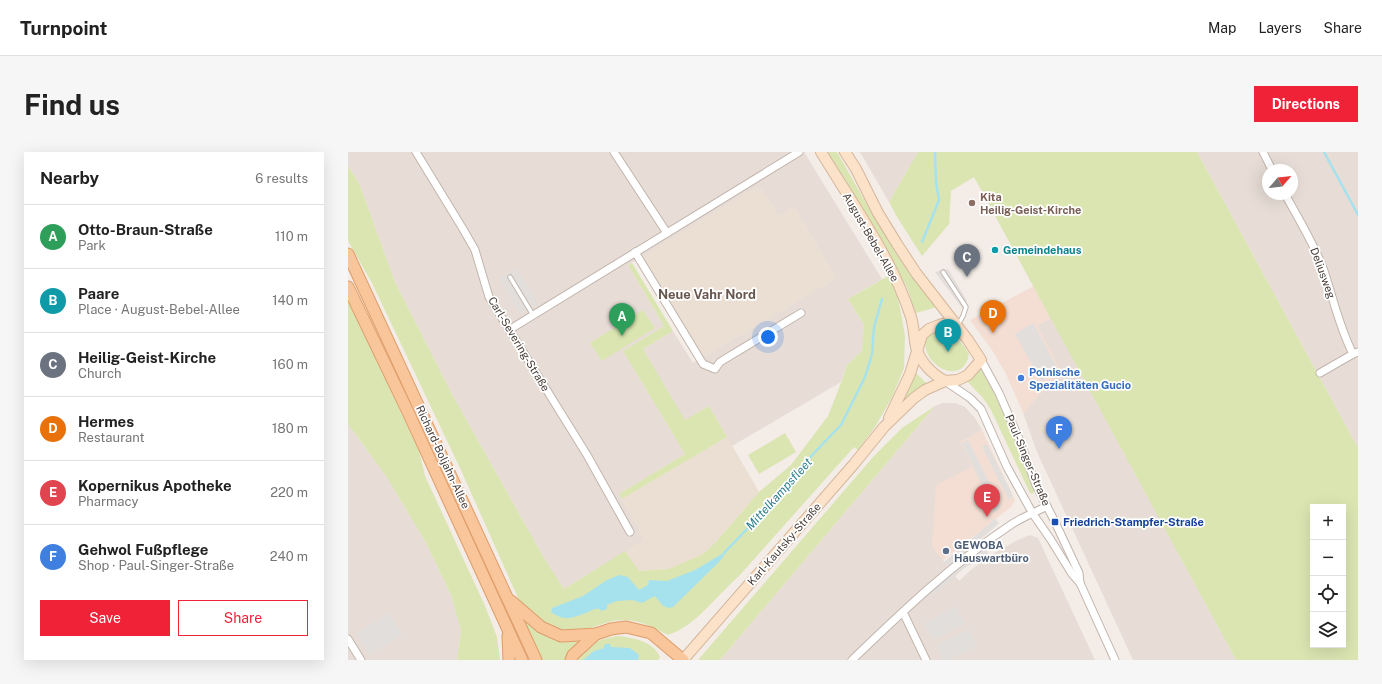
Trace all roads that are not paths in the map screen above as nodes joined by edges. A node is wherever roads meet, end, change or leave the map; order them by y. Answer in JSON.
{"nodes":[{"id":1,"x":416,"y":152,"type":"edge"},
{"id":2,"x":614,"y":152,"type":"edge"},
{"id":3,"x":798,"y":152,"type":"edge"},
{"id":4,"x":821,"y":152,"type":"edge"},
{"id":5,"x":845,"y":152,"type":"edge"},
{"id":6,"x":1263,"y":152,"type":"edge"},
{"id":7,"x":1269,"y":164,"type":"edge"},
{"id":8,"x":1289,"y":200,"type":"edge"},
{"id":9,"x":667,"y":233,"type":"junction"},
{"id":10,"x":636,"y":252,"type":"junction"},
{"id":11,"x":348,"y":254,"type":"edge"},
{"id":12,"x":944,"y":272,"type":"dead end"},
{"id":13,"x":510,"y":277,"type":"dead end"},
{"id":14,"x":348,"y":287,"type":"edge"},
{"id":15,"x":801,"y":313,"type":"dead end"},
{"id":16,"x":533,"y":315,"type":"junction"},
{"id":17,"x":956,"y":325,"type":"junction"},
{"id":18,"x":509,"y":330,"type":"junction"},
{"id":19,"x":968,"y":340,"type":"joint"},
{"id":20,"x":917,"y":349,"type":"junction"},
{"id":21,"x":1356,"y":353,"type":"edge"},
{"id":22,"x":981,"y":360,"type":"junction"},
{"id":23,"x":928,"y":369,"type":"joint"},
{"id":24,"x":1320,"y":373,"type":"dead end"},
{"id":25,"x":945,"y":381,"type":"junction"},
{"id":26,"x":884,"y":427,"type":"junction"},
{"id":27,"x":1047,"y":506,"type":"junction"},
{"id":28,"x":1033,"y":514,"type":"junction"},
{"id":29,"x":630,"y":532,"type":"dead end"},
{"id":30,"x":1080,"y":583,"type":"junction"},
{"id":31,"x":507,"y":596,"type":"junction"},
{"id":32,"x":903,"y":612,"type":"junction"},
{"id":33,"x":507,"y":629,"type":"junction"},
{"id":34,"x":596,"y":634,"type":"junction"},
{"id":35,"x":348,"y":639,"type":"edge"},
{"id":36,"x":361,"y":660,"type":"edge"},
{"id":37,"x":509,"y":660,"type":"edge"},
{"id":38,"x":522,"y":660,"type":"edge"},
{"id":39,"x":536,"y":660,"type":"edge"},
{"id":40,"x":571,"y":660,"type":"edge"},
{"id":41,"x":683,"y":660,"type":"edge"},
{"id":42,"x":852,"y":660,"type":"edge"},
{"id":43,"x":926,"y":660,"type":"edge"},
{"id":44,"x":1115,"y":660,"type":"edge"}],
"edges":[{"from":1,"to":18,"type":"street","name":"Carl-Severing-Straße"},
{"from":2,"to":9,"type":"street"},
{"from":3,"to":9,"type":"street"},
{"from":4,"to":20,"type":"street","name":"August-Bebel-Allee"},
{"from":5,"to":17,"type":"street","name":"August-Bebel-Allee"},
{"from":6,"to":7,"type":"street"},
{"from":8,"to":21,"type":"street","name":"Deliusweg"},
{"from":9,"to":10,"type":"street"},
{"from":10,"to":15,"type":"street"},
{"from":10,"to":16,"type":"street"},
{"from":11,"to":31,"type":"main road","name":"Richard-Boljahn-Allee"},
{"from":12,"to":17,"type":"lane"},
{"from":13,"to":16,"type":"lane"},
{"from":14,"to":33,"type":"main road","name":"Richard-Boljahn-Allee"},
{"from":16,"to":18,"type":"street"},
{"from":17,"to":19,"type":"street","name":"August-Bebel-Allee"},
{"from":17,"to":20,"type":"street","name":"Karl-Kautsky-Straße"},
{"from":18,"to":29,"type":"street","name":"Carl-Severing-Straße"},
{"from":19,"to":22,"type":"street","name":"Paul-Singer-Straße"},
{"from":20,"to":23,"type":"street","name":"August-Bebel-Allee"},
{"from":20,"to":26,"type":"street","name":"Karl-Kautsky-Straße"},
{"from":21,"to":24,"type":"street","name":"Deliusweg"},
{"from":22,"to":25,"type":"street","name":"Karl-Kautsky-Straße"},
{"from":22,"to":27,"type":"street","name":"Paul-Singer-Straße"},
{"from":23,"to":25,"type":"street","name":"Paul-Singer-Straße"},
{"from":25,"to":26,"type":"street","name":"Karl-Kautsky-Straße"},
{"from":25,"to":28,"type":"street","name":"Paul-Singer-Straße"},
{"from":26,"to":41,"type":"street","name":"Karl-Kautsky-Straße"},
{"from":27,"to":28,"type":"street"},
{"from":27,"to":30,"type":"street","name":"Paul-Singer-Straße"},
{"from":28,"to":30,"type":"street","name":"Paul-Singer-Straße"},
{"from":28,"to":32,"type":"street"},
{"from":30,"to":44,"type":"street","name":"Paul-Singer-Straße"},
{"from":31,"to":34,"type":"main road"},
{"from":31,"to":39,"type":"main road","name":"Richard-Boljahn-Allee"},
{"from":32,"to":42,"type":"street"},
{"from":32,"to":43,"type":"street"},
{"from":33,"to":37,"type":"main road"},
{"from":33,"to":38,"type":"main road","name":"Richard-Boljahn-Allee"},
{"from":34,"to":40,"type":"main road"},
{"from":34,"to":41,"type":"main road"},
{"from":35,"to":36,"type":"street"}]}
